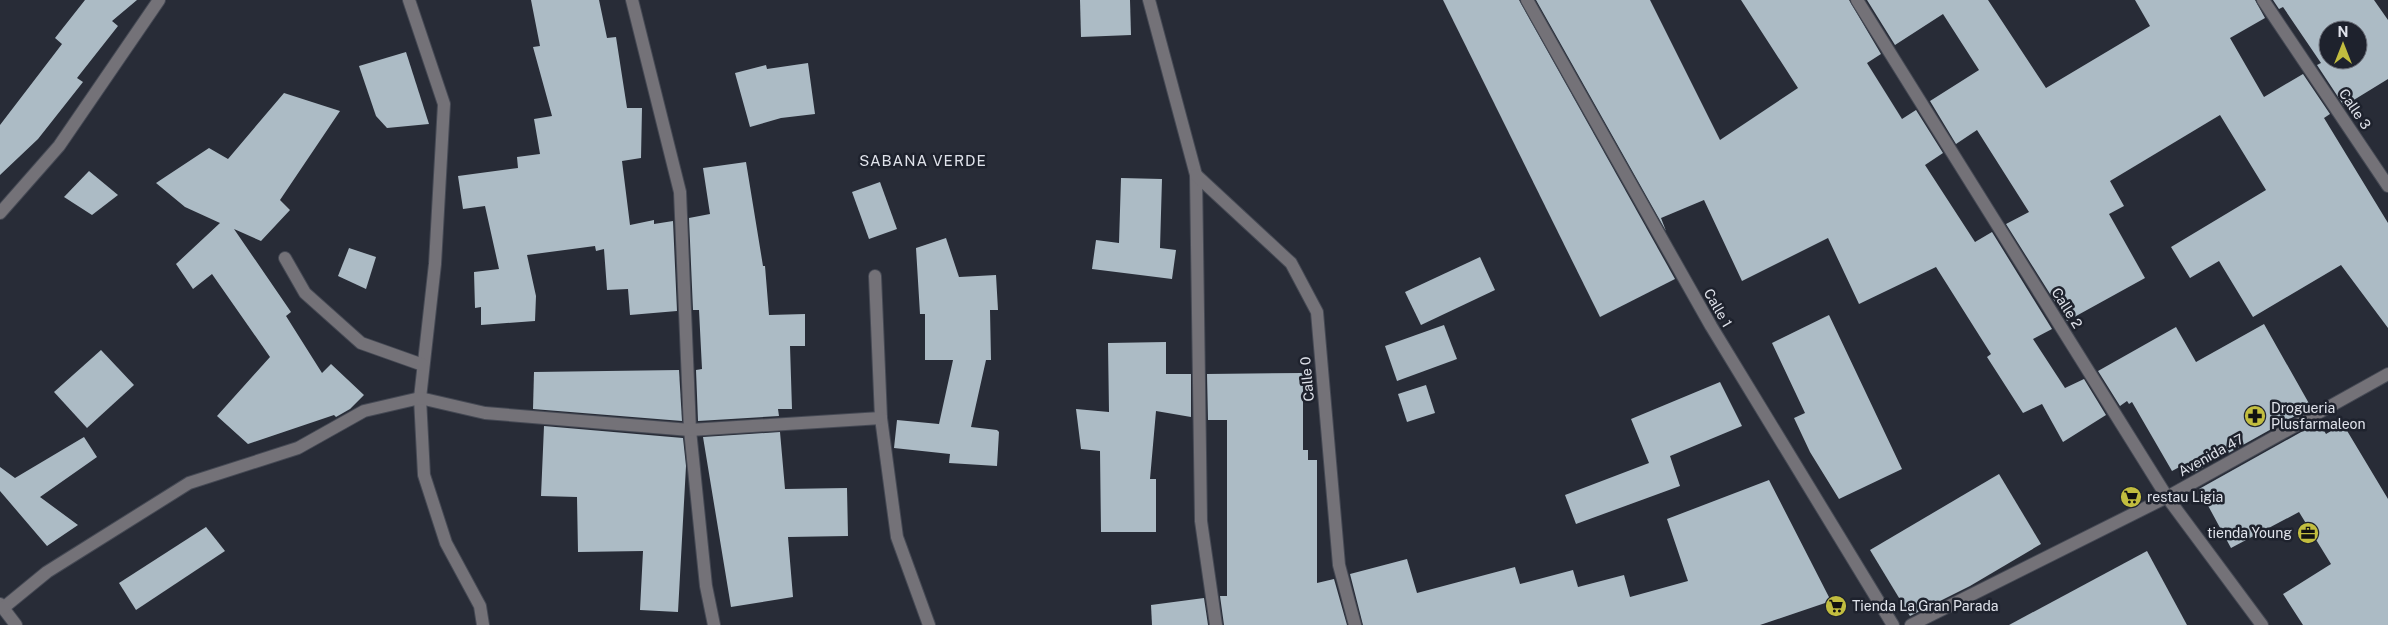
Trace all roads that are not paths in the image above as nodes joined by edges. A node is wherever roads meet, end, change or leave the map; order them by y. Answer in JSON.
{"nodes":[{"id":1,"x":159,"y":0,"type":"edge"},
{"id":2,"x":409,"y":0,"type":"edge"},
{"id":3,"x":632,"y":0,"type":"edge"},
{"id":4,"x":1149,"y":0,"type":"edge"},
{"id":5,"x":1527,"y":0,"type":"edge"},
{"id":6,"x":1857,"y":0,"type":"edge"},
{"id":7,"x":2263,"y":0,"type":"edge"},
{"id":8,"x":1196,"y":175,"type":"junction"},
{"id":9,"x":2388,"y":186,"type":"edge"},
{"id":10,"x":0,"y":213,"type":"edge"},
{"id":11,"x":285,"y":258,"type":"dead end"},
{"id":12,"x":875,"y":276,"type":"dead end"},
{"id":13,"x":423,"y":365,"type":"junction"},
{"id":14,"x":2388,"y":374,"type":"edge"},
{"id":15,"x":420,"y":398,"type":"junction"},
{"id":16,"x":882,"y":418,"type":"junction"},
{"id":17,"x":690,"y":430,"type":"junction"},
{"id":18,"x":2167,"y":497,"type":"junction"},
{"id":19,"x":1,"y":606,"type":"edge"},
{"id":20,"x":16,"y":625,"type":"edge"},
{"id":21,"x":483,"y":625,"type":"edge"},
{"id":22,"x":714,"y":625,"type":"edge"},
{"id":23,"x":928,"y":625,"type":"edge"},
{"id":24,"x":1216,"y":625,"type":"edge"},
{"id":25,"x":1354,"y":625,"type":"edge"},
{"id":26,"x":1893,"y":625,"type":"edge"},
{"id":27,"x":1911,"y":625,"type":"edge"},
{"id":28,"x":2262,"y":625,"type":"edge"}],
"edges":[{"from":1,"to":10,"type":"street"},
{"from":2,"to":13,"type":"street"},
{"from":3,"to":17,"type":"street"},
{"from":4,"to":8,"type":"street"},
{"from":5,"to":26,"type":"street","name":"Calle 1"},
{"from":6,"to":18,"type":"street","name":"Calle 2"},
{"from":7,"to":9,"type":"street","name":"Calle 3"},
{"from":8,"to":24,"type":"street"},
{"from":8,"to":25,"type":"street","name":"Calle 0"},
{"from":11,"to":13,"type":"street"},
{"from":12,"to":16,"type":"street"},
{"from":13,"to":15,"type":"street"},
{"from":14,"to":18,"type":"street","name":"Avenida 47"},
{"from":15,"to":17,"type":"street"},
{"from":15,"to":19,"type":"street"},
{"from":15,"to":21,"type":"street"},
{"from":16,"to":17,"type":"street"},
{"from":16,"to":23,"type":"street"},
{"from":17,"to":22,"type":"street"},
{"from":18,"to":27,"type":"street","name":"Avenida 47"},
{"from":18,"to":28,"type":"street","name":"Calle 2"},
{"from":19,"to":20,"type":"street"}]}
